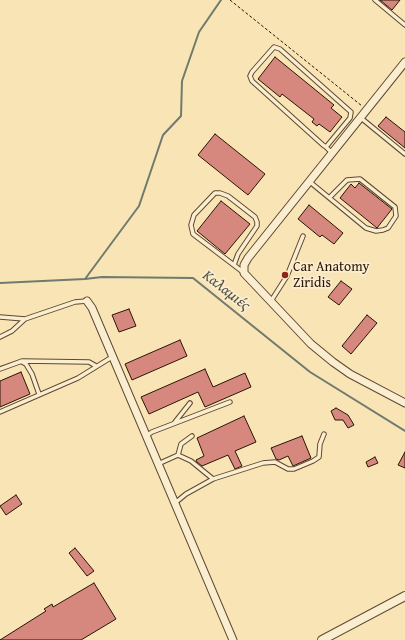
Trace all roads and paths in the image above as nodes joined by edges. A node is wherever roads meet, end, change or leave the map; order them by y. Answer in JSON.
{"nodes":[{"id":1,"x":230,"y":0,"type":"edge"},
{"id":2,"x":374,"y":0,"type":"edge"},
{"id":3,"x":405,"y":25,"type":"edge"},
{"id":4,"x":405,"y":62,"type":"edge"},
{"id":5,"x":367,"y":110,"type":"junction"},
{"id":6,"x":361,"y":118,"type":"junction"},
{"id":7,"x":326,"y":147,"type":"junction"},
{"id":8,"x":333,"y":153,"type":"junction"},
{"id":9,"x":405,"y":154,"type":"edge"},
{"id":10,"x":310,"y":182,"type":"junction"},
{"id":11,"x":330,"y":197,"type":"junction"},
{"id":12,"x":303,"y":236,"type":"dead end"},
{"id":13,"x":234,"y":265,"type":"junction"},
{"id":14,"x":244,"y":273,"type":"junction"},
{"id":15,"x":270,"y":301,"type":"junction"},
{"id":16,"x":87,"y":302,"type":"joint"},
{"id":17,"x":0,"y":317,"type":"edge"},
{"id":18,"x":25,"y":319,"type":"junction"},
{"id":19,"x":0,"y":337,"type":"edge"},
{"id":20,"x":112,"y":358,"type":"junction"},
{"id":21,"x":22,"y":361,"type":"junction"},
{"id":22,"x":96,"y":366,"type":"junction"},
{"id":23,"x":0,"y":369,"type":"edge"},
{"id":24,"x":39,"y":394,"type":"junction"},
{"id":25,"x":230,"y":402,"type":"dead end"},
{"id":26,"x":190,"y":403,"type":"dead end"},
{"id":27,"x":405,"y":403,"type":"edge"},
{"id":28,"x":0,"y":412,"type":"edge"},
{"id":29,"x":173,"y":424,"type":"junction"},
{"id":30,"x":324,"y":434,"type":"dead end"},
{"id":31,"x":146,"y":436,"type":"junction"},
{"id":32,"x":192,"y":436,"type":"dead end"},
{"id":33,"x":178,"y":455,"type":"junction"},
{"id":34,"x":158,"y":464,"type":"junction"},
{"id":35,"x":213,"y":479,"type":"junction"},
{"id":36,"x":175,"y":503,"type":"junction"},
{"id":37,"x":405,"y":596,"type":"edge"},
{"id":38,"x":233,"y":640,"type":"edge"},
{"id":39,"x":322,"y":640,"type":"edge"}],
"edges":[{"from":1,"to":5,"type":"path"},
{"from":2,"to":3,"type":"lane"},
{"from":4,"to":5,"type":"street"},
{"from":5,"to":6,"type":"street"},
{"from":6,"to":8,"type":"street"},
{"from":6,"to":9,"type":"lane"},
{"from":7,"to":7,"type":"lane"},
{"from":7,"to":8,"type":"lane"},
{"from":8,"to":10,"type":"street"},
{"from":10,"to":11,"type":"lane"},
{"from":10,"to":14,"type":"street"},
{"from":11,"to":11,"type":"lane"},
{"from":12,"to":15,"type":"lane"},
{"from":13,"to":13,"type":"lane"},
{"from":13,"to":14,"type":"lane"},
{"from":14,"to":15,"type":"street"},
{"from":15,"to":27,"type":"street"},
{"from":16,"to":18,"type":"lane"},
{"from":16,"to":20,"type":"street"},
{"from":17,"to":18,"type":"lane"},
{"from":18,"to":19,"type":"lane"},
{"from":20,"to":22,"type":"lane"},
{"from":20,"to":31,"type":"street"},
{"from":21,"to":22,"type":"lane"},
{"from":21,"to":23,"type":"lane"},
{"from":21,"to":24,"type":"lane"},
{"from":22,"to":24,"type":"lane"},
{"from":24,"to":28,"type":"lane"},
{"from":25,"to":29,"type":"lane"},
{"from":26,"to":29,"type":"lane"},
{"from":29,"to":31,"type":"lane"},
{"from":30,"to":35,"type":"lane"},
{"from":31,"to":34,"type":"street"},
{"from":32,"to":33,"type":"lane"},
{"from":33,"to":34,"type":"lane"},
{"from":33,"to":35,"type":"lane"},
{"from":34,"to":36,"type":"street"},
{"from":35,"to":36,"type":"lane"},
{"from":36,"to":38,"type":"street"},
{"from":37,"to":39,"type":"street"}]}
